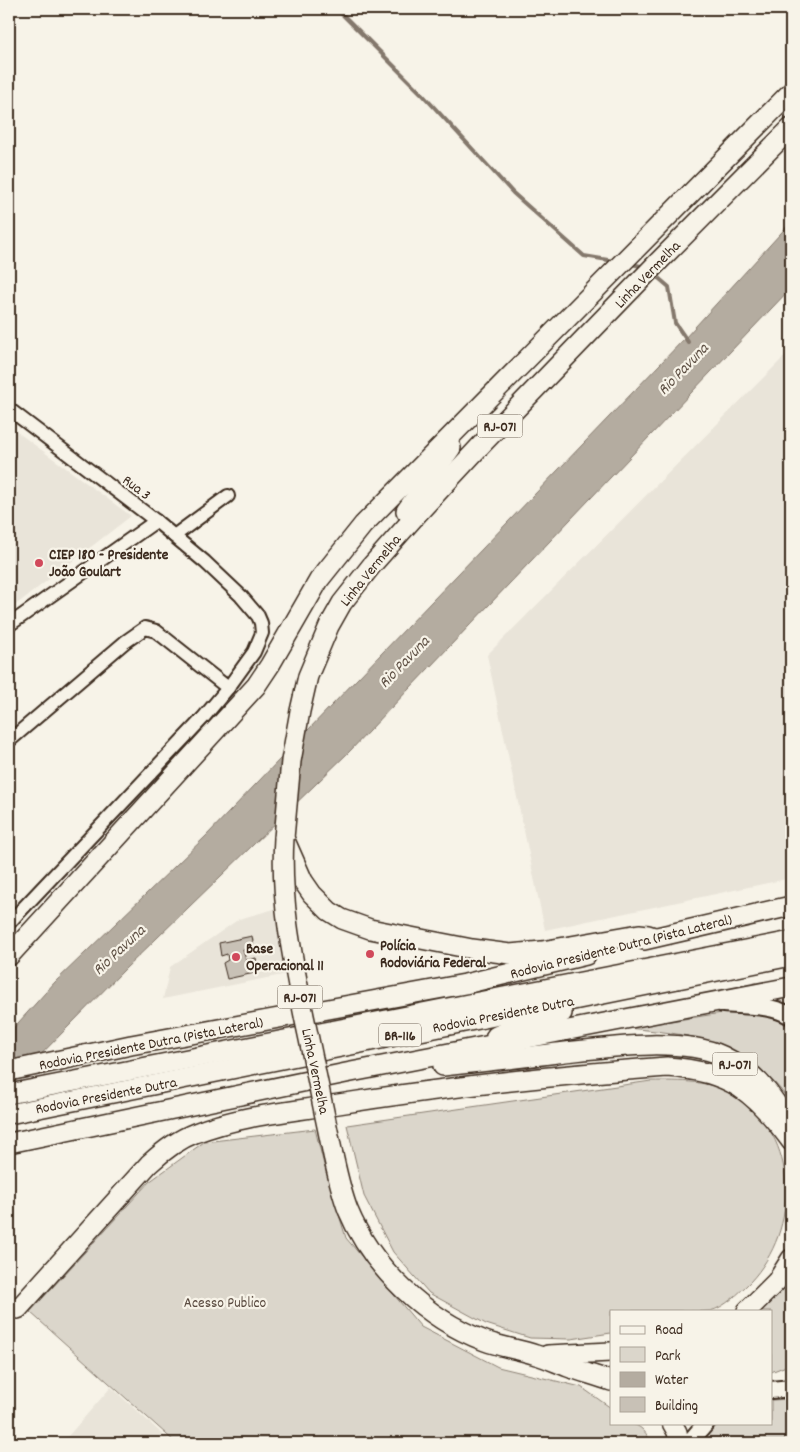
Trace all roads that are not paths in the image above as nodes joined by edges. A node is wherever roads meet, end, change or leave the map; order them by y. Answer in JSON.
{"nodes":[{"id":1,"x":791,"y":92,"type":"edge"},
{"id":2,"x":791,"y":128,"type":"edge"},
{"id":3,"x":484,"y":403,"type":"junction"},
{"id":4,"x":9,"y":409,"type":"edge"},
{"id":5,"x":228,"y":496,"type":"dead end"},
{"id":6,"x":156,"y":521,"type":"junction"},
{"id":7,"x":174,"y":536,"type":"junction"},
{"id":8,"x":372,"y":565,"type":"junction"},
{"id":9,"x":9,"y":625,"type":"edge"},
{"id":10,"x":228,"y":688,"type":"junction"},
{"id":11,"x":9,"y":741,"type":"edge"},
{"id":12,"x":284,"y":838,"type":"junction"},
{"id":13,"x":791,"y":906,"type":"edge"},
{"id":14,"x":9,"y":923,"type":"edge"},
{"id":15,"x":654,"y":937,"type":"junction"},
{"id":16,"x":791,"y":941,"type":"edge"},
{"id":17,"x":9,"y":956,"type":"edge"},
{"id":18,"x":791,"y":957,"type":"edge"},
{"id":19,"x":791,"y":987,"type":"edge"},
{"id":20,"x":708,"y":1003,"type":"junction"},
{"id":21,"x":791,"y":1016,"type":"edge"},
{"id":22,"x":476,"y":1048,"type":"junction"},
{"id":23,"x":9,"y":1072,"type":"edge"},
{"id":24,"x":346,"y":1073,"type":"junction"},
{"id":25,"x":9,"y":1094,"type":"edge"},
{"id":26,"x":9,"y":1114,"type":"edge"},
{"id":27,"x":791,"y":1131,"type":"edge"},
{"id":28,"x":791,"y":1141,"type":"edge"},
{"id":29,"x":9,"y":1143,"type":"edge"},
{"id":30,"x":791,"y":1259,"type":"edge"},
{"id":31,"x":749,"y":1310,"type":"edge"},
{"id":32,"x":13,"y":1314,"type":"edge"},
{"id":33,"x":610,"y":1352,"type":"edge"},
{"id":34,"x":536,"y":1354,"type":"junction"},
{"id":35,"x":610,"y":1381,"type":"edge"},
{"id":36,"x":673,"y":1424,"type":"edge"},
{"id":37,"x":705,"y":1424,"type":"edge"},
{"id":38,"x":679,"y":1443,"type":"edge"},
{"id":39,"x":689,"y":1443,"type":"edge"}],
"edges":[{"from":1,"to":3,"type":"highway","name":"Linha Vermelha","number":"RJ-071"},
{"from":2,"to":8,"type":"highway","name":"Linha Vermelha","number":"RJ-071"},
{"from":3,"to":8,"type":"highway"},
{"from":3,"to":17,"type":"highway"},
{"from":4,"to":6,"type":"street","name":"Rua 3"},
{"from":5,"to":7,"type":"street"},
{"from":6,"to":7,"type":"street","name":"Rua 3"},
{"from":6,"to":9,"type":"street"},
{"from":7,"to":10,"type":"street","name":"Rua 3"},
{"from":8,"to":12,"type":"highway","name":"Linha Vermelha","number":"RJ-071"},
{"from":10,"to":11,"type":"street"},
{"from":10,"to":14,"type":"street","name":"Rua 3"},
{"from":12,"to":15,"type":"highway","number":"RJ-071"},
{"from":12,"to":34,"type":"highway","name":"Linha Vermelha","number":"RJ-071","bridge":true},
{"from":13,"to":15,"type":"highway","name":"Rodovia Presidente Dutra (Pista Lateral)"},
{"from":15,"to":23,"type":"highway","name":"Rodovia Presidente Dutra (Pista Lateral)"},
{"from":16,"to":25,"type":"highway","name":"Rodovia Presidente Dutra","number":"BR-116"},
{"from":18,"to":22,"type":"highway"},
{"from":18,"to":26,"type":"highway","name":"Rodovia Presidente Dutra","number":"BR-116"},
{"from":19,"to":20,"type":"highway","number":"BR-116"},
{"from":20,"to":21,"type":"main road"},
{"from":20,"to":22,"type":"highway","number":"BR-116"},
{"from":22,"to":24,"type":"highway","number":"BR-116"},
{"from":24,"to":27,"type":"highway","number":"RJ-071"},
{"from":24,"to":29,"type":"highway","number":"BR-116"},
{"from":28,"to":32,"type":"highway"},
{"from":30,"to":31,"type":"highway"},
{"from":33,"to":34,"type":"highway","number":"RJ-071"},
{"from":34,"to":35,"type":"highway","number":"RJ-071"},
{"from":36,"to":38,"type":"highway"},
{"from":37,"to":39,"type":"main road"}]}
